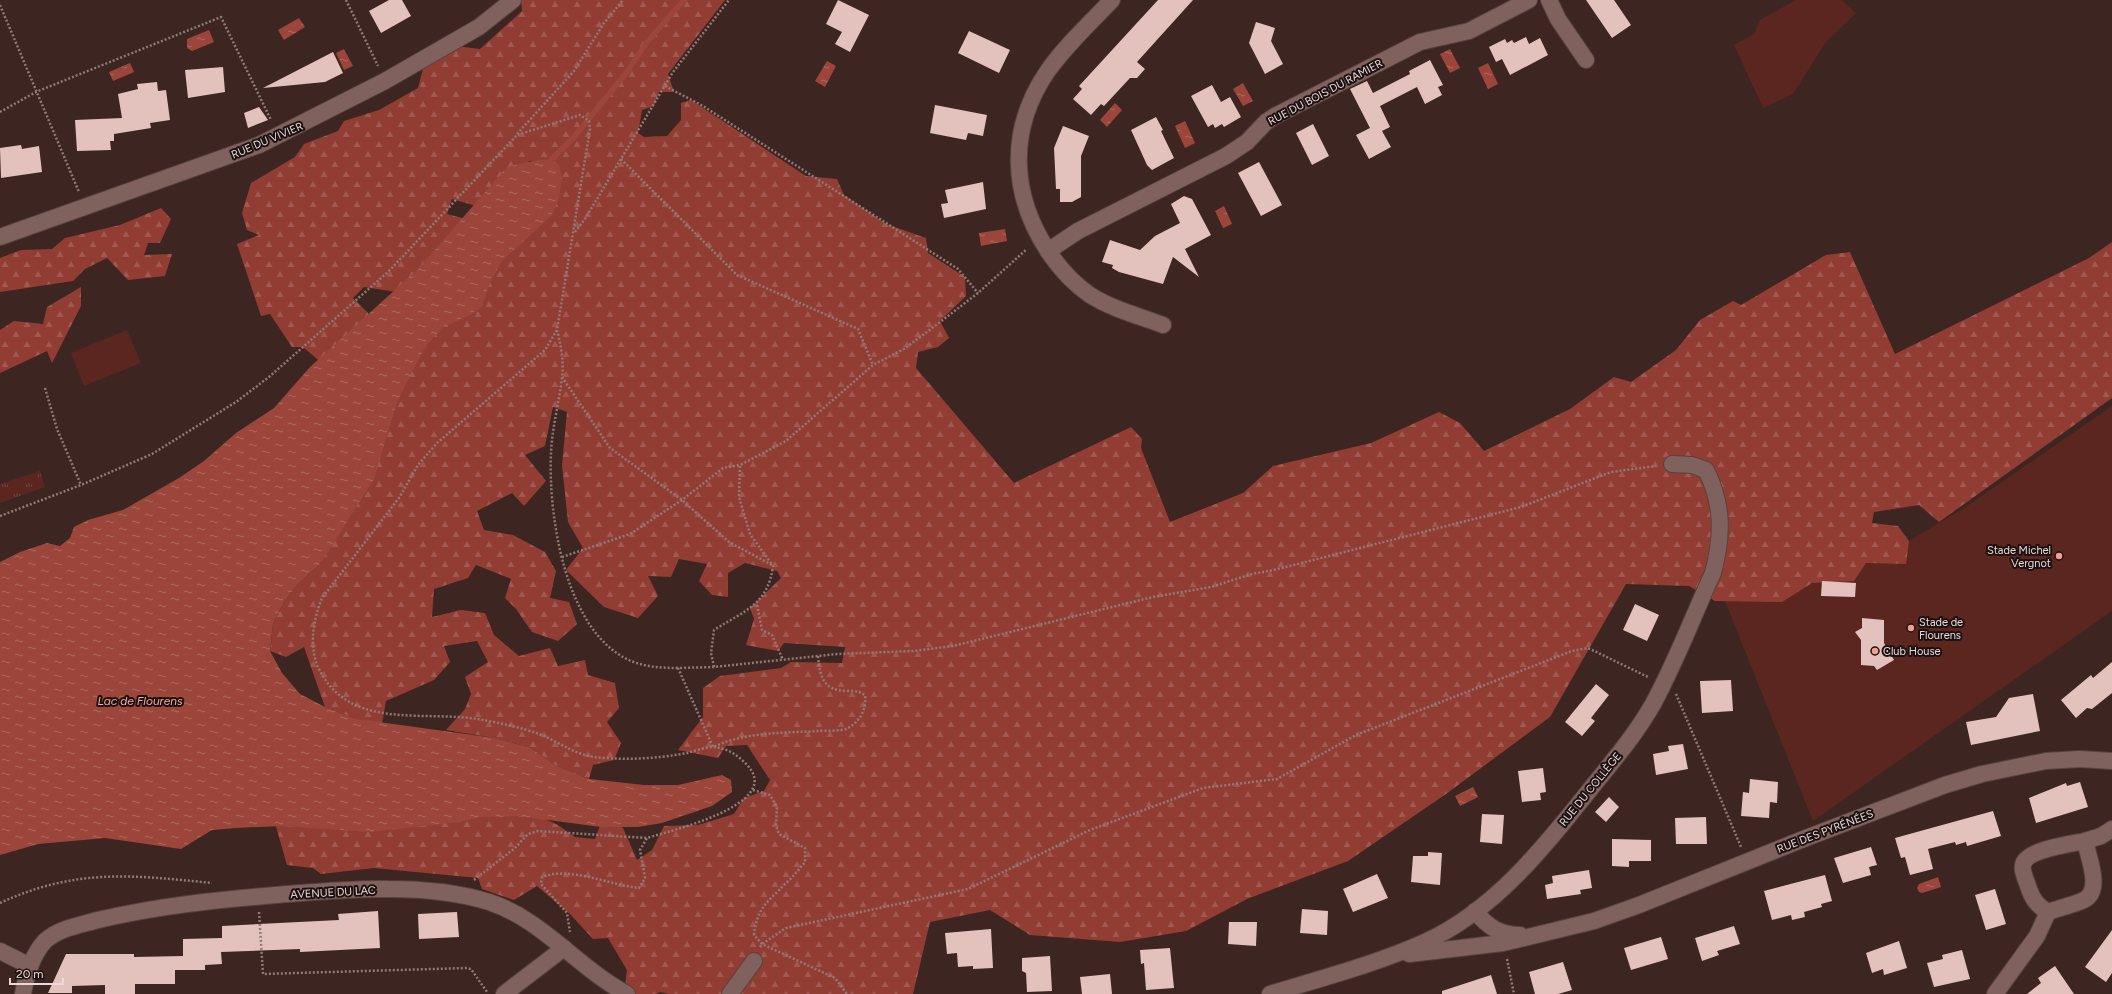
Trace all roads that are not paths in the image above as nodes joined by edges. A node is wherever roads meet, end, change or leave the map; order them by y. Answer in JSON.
{"nodes":[{"id":1,"x":513,"y":0,"type":"edge"},
{"id":2,"x":1112,"y":0,"type":"edge"},
{"id":3,"x":1529,"y":0,"type":"edge"},
{"id":4,"x":1550,"y":0,"type":"edge"},
{"id":5,"x":1586,"y":60,"type":"dead end"},
{"id":6,"x":0,"y":237,"type":"edge"},
{"id":7,"x":1044,"y":244,"type":"junction"},
{"id":8,"x":1163,"y":325,"type":"dead end"},
{"id":9,"x":1672,"y":464,"type":"road end"},
{"id":10,"x":2112,"y":761,"type":"edge"},
{"id":11,"x":2112,"y":829,"type":"edge"},
{"id":12,"x":2085,"y":842,"type":"junction"},
{"id":13,"x":1475,"y":911,"type":"junction"},
{"id":14,"x":2048,"y":912,"type":"junction"},
{"id":15,"x":1455,"y":924,"type":"junction"},
{"id":16,"x":1545,"y":934,"type":"junction"},
{"id":17,"x":1484,"y":945,"type":"junction"},
{"id":18,"x":564,"y":948,"type":"junction"},
{"id":19,"x":0,"y":951,"type":"edge"},
{"id":20,"x":1387,"y":957,"type":"junction"},
{"id":21,"x":754,"y":961,"type":"road end"},
{"id":22,"x":30,"y":966,"type":"junction"},
{"id":23,"x":23,"y":994,"type":"edge"},
{"id":24,"x":504,"y":994,"type":"edge"},
{"id":25,"x":627,"y":994,"type":"edge"},
{"id":26,"x":730,"y":994,"type":"edge"},
{"id":27,"x":1270,"y":994,"type":"edge"},
{"id":28,"x":1995,"y":994,"type":"edge"}],
"edges":[{"from":1,"to":6,"type":"street","name":"RUE DU VIVIER"},
{"from":2,"to":7,"type":"street"},
{"from":3,"to":7,"type":"street","name":"RUE DU BOIS DU RAMIER"},
{"from":4,"to":5,"type":"street"},
{"from":7,"to":8,"type":"street"},
{"from":9,"to":13,"type":"street","name":"RUE DU COLLÈGE"},
{"from":10,"to":16,"type":"street","name":"RUE DES PYRÉNÉES"},
{"from":11,"to":12,"type":"street"},
{"from":12,"to":14,"type":"street"},
{"from":12,"to":14,"type":"street"},
{"from":13,"to":15,"type":"street","name":"RUE DU COLLÈGE"},
{"from":13,"to":16,"type":"street","name":"RUE DES PYRÉNÉES"},
{"from":14,"to":28,"type":"street"},
{"from":15,"to":17,"type":"street","name":"RUE DES PYRÉNÉES"},
{"from":15,"to":20,"type":"street","name":"RUE DU COLLÈGE"},
{"from":16,"to":17,"type":"street","name":"RUE DES PYRÉNÉES"},
{"from":17,"to":20,"type":"street","name":"RUE DES PYRÉNÉES"},
{"from":18,"to":22,"type":"street","name":"AVENUE DU LAC"},
{"from":18,"to":24,"type":"street"},
{"from":18,"to":25,"type":"street","name":"AVENUE DU LAC"},
{"from":19,"to":22,"type":"street"},
{"from":20,"to":27,"type":"street","name":"RUE DU COLLÈGE"},
{"from":21,"to":26,"type":"street"},
{"from":22,"to":23,"type":"street","name":"AVENUE DU LAC"}]}
